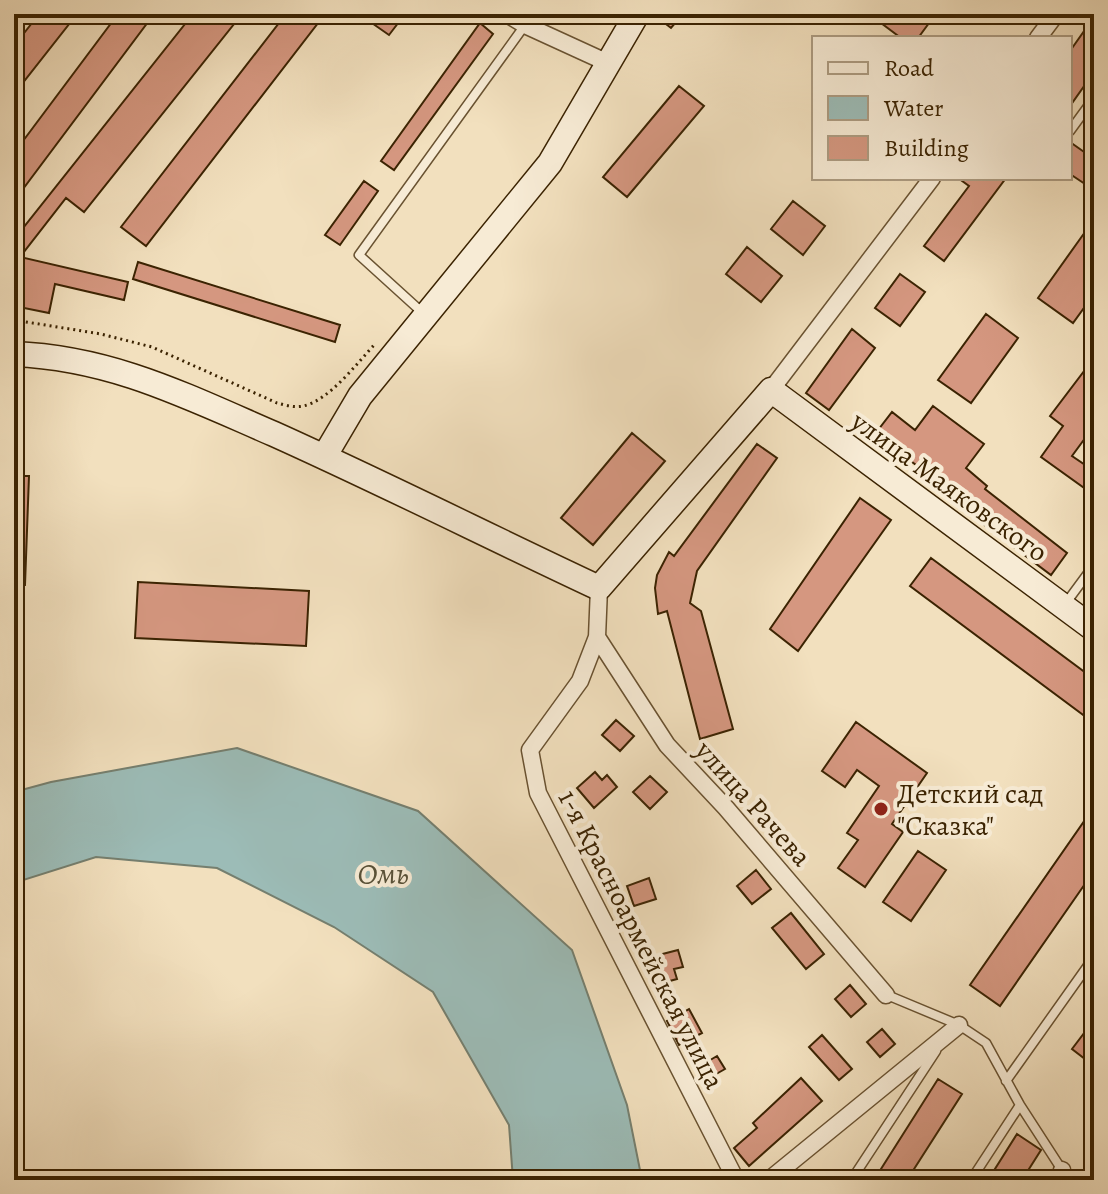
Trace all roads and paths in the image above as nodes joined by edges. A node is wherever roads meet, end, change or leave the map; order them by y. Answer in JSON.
{"nodes":[{"id":1,"x":507,"y":14,"type":"edge"},
{"id":2,"x":637,"y":14,"type":"edge"},
{"id":3,"x":1056,"y":14,"type":"edge"},
{"id":4,"x":525,"y":25,"type":"junction"},
{"id":5,"x":1040,"y":36,"type":"edge"},
{"id":6,"x":608,"y":63,"type":"junction"},
{"id":7,"x":1094,"y":98,"type":"edge"},
{"id":8,"x":1072,"y":128,"type":"edge"},
{"id":9,"x":930,"y":180,"type":"edge"},
{"id":10,"x":425,"y":315,"type":"junction"},
{"id":11,"x":14,"y":320,"type":"edge"},
{"id":12,"x":384,"y":334,"type":"dead end"},
{"id":13,"x":14,"y":354,"type":"edge"},
{"id":14,"x":771,"y":390,"type":"junction"},
{"id":15,"x":324,"y":457,"type":"junction"},
{"id":16,"x":1094,"y":565,"type":"edge"},
{"id":17,"x":599,"y":588,"type":"junction"},
{"id":18,"x":1063,"y":607,"type":"junction"},
{"id":19,"x":1094,"y":629,"type":"edge"},
{"id":20,"x":597,"y":637,"type":"junction"},
{"id":21,"x":1094,"y":957,"type":"edge"},
{"id":22,"x":886,"y":995,"type":"joint"},
{"id":23,"x":953,"y":1029,"type":"junction"},
{"id":24,"x":1006,"y":1081,"type":"junction"},
{"id":25,"x":1020,"y":1105,"type":"junction"},
{"id":26,"x":1061,"y":1175,"type":"edge"},
{"id":27,"x":854,"y":1176,"type":"dead end"},
{"id":28,"x":736,"y":1180,"type":"edge"},
{"id":29,"x":769,"y":1180,"type":"edge"},
{"id":30,"x":971,"y":1180,"type":"edge"}],
"edges":[{"from":1,"to":4,"type":"street"},
{"from":2,"to":6,"type":"street"},
{"from":3,"to":5,"type":"street"},
{"from":4,"to":6,"type":"street"},
{"from":4,"to":10,"type":"lane"},
{"from":6,"to":10,"type":"street"},
{"from":7,"to":8,"type":"lane"},
{"from":9,"to":14,"type":"street"},
{"from":10,"to":15,"type":"street"},
{"from":11,"to":12,"type":"path"},
{"from":13,"to":15,"type":"street"},
{"from":14,"to":17,"type":"street"},
{"from":14,"to":18,"type":"street","name":"улица Маяковского"},
{"from":15,"to":17,"type":"street"},
{"from":16,"to":18,"type":"lane"},
{"from":17,"to":20,"type":"street","name":"1-я Красноармейская улица"},
{"from":18,"to":19,"type":"street","name":"улица Маяковского"},
{"from":20,"to":22,"type":"street","name":"улица Рачева"},
{"from":20,"to":28,"type":"street","name":"1-я Красноармейская улица"},
{"from":21,"to":24,"type":"lane"},
{"from":22,"to":23,"type":"lane"},
{"from":23,"to":24,"type":"lane"},
{"from":23,"to":27,"type":"lane"},
{"from":23,"to":29,"type":"street"},
{"from":24,"to":25,"type":"lane"},
{"from":25,"to":26,"type":"lane"},
{"from":25,"to":30,"type":"lane"}]}
